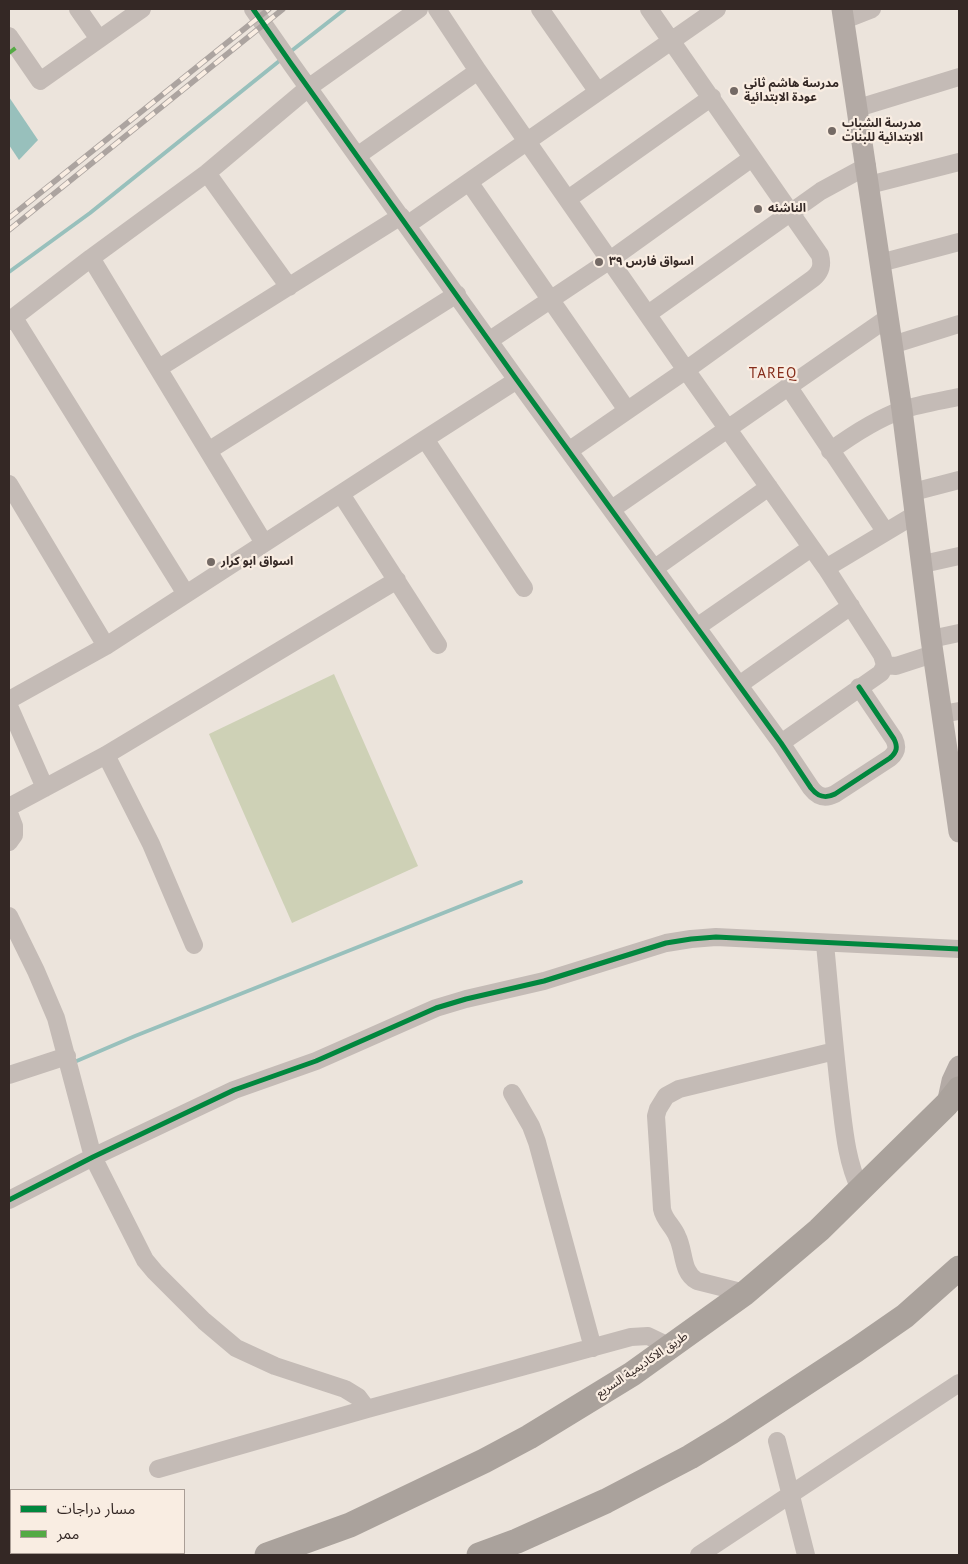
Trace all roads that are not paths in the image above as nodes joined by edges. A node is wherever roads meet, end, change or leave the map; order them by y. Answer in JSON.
{"nodes":[{"id":1,"x":78,"y":9,"type":"edge"},
{"id":2,"x":142,"y":9,"type":"edge"},
{"id":3,"x":253,"y":9,"type":"edge"},
{"id":4,"x":419,"y":9,"type":"edge"},
{"id":5,"x":437,"y":9,"type":"edge"},
{"id":6,"x":540,"y":9,"type":"edge"},
{"id":7,"x":649,"y":9,"type":"edge"},
{"id":8,"x":717,"y":9,"type":"edge"},
{"id":9,"x":872,"y":9,"type":"edge"},
{"id":10,"x":843,"y":14,"type":"edge"},
{"id":11,"x":99,"y":39,"type":"junction"},
{"id":12,"x":672,"y":40,"type":"junction"},
{"id":13,"x":11,"y":45,"type":"edge"},
{"id":14,"x":478,"y":71,"type":"junction"},
{"id":15,"x":959,"y":77,"type":"edge"},
{"id":16,"x":308,"y":88,"type":"junction"},
{"id":17,"x":598,"y":92,"type":"junction"},
{"id":18,"x":712,"y":97,"type":"junction"},
{"id":19,"x":858,"y":108,"type":"junction"},
{"id":20,"x":527,"y":141,"type":"junction"},
{"id":21,"x":358,"y":156,"type":"junction"},
{"id":22,"x":752,"y":158,"type":"junction"},
{"id":23,"x":959,"y":162,"type":"edge"},
{"id":24,"x":207,"y":173,"type":"junction"},
{"id":25,"x":868,"y":176,"type":"junction"},
{"id":26,"x":469,"y":182,"type":"junction"},
{"id":27,"x":568,"y":199,"type":"junction"},
{"id":28,"x":790,"y":214,"type":"junction"},
{"id":29,"x":404,"y":220,"type":"junction"},
{"id":30,"x":959,"y":242,"type":"edge"},
{"id":31,"x":91,"y":258,"type":"junction"},
{"id":32,"x":610,"y":260,"type":"junction"},
{"id":33,"x":880,"y":264,"type":"junction"},
{"id":34,"x":289,"y":287,"type":"junction"},
{"id":35,"x":457,"y":294,"type":"junction"},
{"id":36,"x":550,"y":299,"type":"junction"},
{"id":37,"x":648,"y":314,"type":"junction"},
{"id":38,"x":889,"y":317,"type":"junction"},
{"id":39,"x":11,"y":319,"type":"edge"},
{"id":40,"x":959,"y":324,"type":"edge"},
{"id":41,"x":490,"y":340,"type":"junction"},
{"id":42,"x":892,"y":345,"type":"junction"},
{"id":43,"x":159,"y":368,"type":"junction"},
{"id":44,"x":686,"y":370,"type":"junction"},
{"id":45,"x":518,"y":380,"type":"junction"},
{"id":46,"x":788,"y":386,"type":"junction"},
{"id":47,"x":959,"y":397,"type":"edge"},
{"id":48,"x":627,"y":410,"type":"junction"},
{"id":49,"x":902,"y":410,"type":"junction"},
{"id":50,"x":728,"y":428,"type":"junction"},
{"id":51,"x":425,"y":439,"type":"junction"},
{"id":52,"x":570,"y":450,"type":"junction"},
{"id":53,"x":208,"y":451,"type":"junction"},
{"id":54,"x":830,"y":451,"type":"junction"},
{"id":55,"x":959,"y":480,"type":"edge"},
{"id":56,"x":9,"y":484,"type":"edge"},
{"id":57,"x":769,"y":487,"type":"junction"},
{"id":58,"x":913,"y":492,"type":"junction"},
{"id":59,"x":341,"y":494,"type":"junction"},
{"id":60,"x":612,"y":509,"type":"junction"},
{"id":61,"x":916,"y":514,"type":"junction"},
{"id":62,"x":885,"y":531,"type":"junction"},
{"id":63,"x":264,"y":543,"type":"junction"},
{"id":64,"x":811,"y":548,"type":"junction"},
{"id":65,"x":959,"y":556,"type":"edge"},
{"id":66,"x":923,"y":564,"type":"junction"},
{"id":67,"x":655,"y":568,"type":"junction"},
{"id":68,"x":826,"y":568,"type":"junction"},
{"id":69,"x":397,"y":580,"type":"junction"},
{"id":70,"x":524,"y":588,"type":"dead end"},
{"id":71,"x":186,"y":594,"type":"junction"},
{"id":72,"x":851,"y":606,"type":"junction"},
{"id":73,"x":697,"y":626,"type":"junction"},
{"id":74,"x":959,"y":633,"type":"edge"},
{"id":75,"x":438,"y":645,"type":"dead end"},
{"id":76,"x":106,"y":646,"type":"junction"},
{"id":77,"x":932,"y":647,"type":"junction"},
{"id":78,"x":885,"y":665,"type":"junction"},
{"id":79,"x":739,"y":685,"type":"junction"},
{"id":80,"x":859,"y":688,"type":"junction"},
{"id":81,"x":9,"y":700,"type":"edge"},
{"id":82,"x":9,"y":706,"type":"edge"},
{"id":83,"x":951,"y":713,"type":"edge"},
{"id":84,"x":781,"y":743,"type":"junction"},
{"id":85,"x":106,"y":754,"type":"junction"},
{"id":86,"x":44,"y":788,"type":"junction"},
{"id":87,"x":957,"y":801,"type":"edge"},
{"id":88,"x":9,"y":807,"type":"edge"},
{"id":89,"x":9,"y":812,"type":"edge"},
{"id":90,"x":959,"y":832,"type":"edge"},
{"id":91,"x":9,"y":842,"type":"edge"},
{"id":92,"x":9,"y":916,"type":"edge"},
{"id":93,"x":825,"y":944,"type":"junction"},
{"id":94,"x":194,"y":945,"type":"dead end"},
{"id":95,"x":959,"y":950,"type":"edge"},
{"id":96,"x":835,"y":1051,"type":"junction"},
{"id":97,"x":67,"y":1056,"type":"junction"},
{"id":98,"x":959,"y":1066,"type":"edge"},
{"id":99,"x":9,"y":1075,"type":"edge"},
{"id":100,"x":512,"y":1093,"type":"dead end"},
{"id":101,"x":953,"y":1096,"type":"edge"},
{"id":102,"x":93,"y":1157,"type":"junction"},
{"id":103,"x":860,"y":1189,"type":"junction"},
{"id":104,"x":9,"y":1200,"type":"edge"},
{"id":105,"x":957,"y":1272,"type":"edge"},
{"id":106,"x":745,"y":1293,"type":"junction"},
{"id":107,"x":671,"y":1347,"type":"junction"},
{"id":108,"x":593,"y":1348,"type":"junction"},
{"id":109,"x":959,"y":1383,"type":"edge"},
{"id":110,"x":367,"y":1409,"type":"junction"},
{"id":111,"x":777,"y":1441,"type":"dead end"},
{"id":112,"x":158,"y":1469,"type":"dead end"},
{"id":113,"x":791,"y":1495,"type":"junction"},
{"id":114,"x":267,"y":1555,"type":"edge"},
{"id":115,"x":479,"y":1555,"type":"edge"},
{"id":116,"x":699,"y":1555,"type":"edge"},
{"id":117,"x":806,"y":1555,"type":"edge"}],
"edges":[{"from":1,"to":11,"type":"street"},
{"from":2,"to":11,"type":"street"},
{"from":3,"to":16,"type":"street"},
{"from":4,"to":16,"type":"street"},
{"from":5,"to":14,"type":"street"},
{"from":6,"to":17,"type":"street"},
{"from":7,"to":12,"type":"street"},
{"from":8,"to":12,"type":"street"},
{"from":9,"to":10,"type":"street"},
{"from":10,"to":19,"type":"main road"},
{"from":11,"to":13,"type":"street"},
{"from":12,"to":17,"type":"street"},
{"from":12,"to":18,"type":"street"},
{"from":14,"to":20,"type":"street"},
{"from":14,"to":21,"type":"street"},
{"from":15,"to":19,"type":"street"},
{"from":16,"to":21,"type":"street"},
{"from":16,"to":24,"type":"street"},
{"from":17,"to":20,"type":"street"},
{"from":18,"to":22,"type":"street"},
{"from":18,"to":27,"type":"street"},
{"from":19,"to":25,"type":"main road"},
{"from":20,"to":26,"type":"street"},
{"from":20,"to":27,"type":"street"},
{"from":21,"to":29,"type":"street"},
{"from":22,"to":28,"type":"street"},
{"from":22,"to":32,"type":"street"},
{"from":23,"to":25,"type":"street"},
{"from":24,"to":31,"type":"street"},
{"from":24,"to":34,"type":"street"},
{"from":25,"to":28,"type":"street"},
{"from":25,"to":33,"type":"main road"},
{"from":26,"to":29,"type":"street"},
{"from":26,"to":36,"type":"street"},
{"from":27,"to":32,"type":"street"},
{"from":28,"to":37,"type":"street"},
{"from":28,"to":44,"type":"street"},
{"from":29,"to":34,"type":"street"},
{"from":29,"to":35,"type":"street"},
{"from":30,"to":33,"type":"street"},
{"from":31,"to":39,"type":"street"},
{"from":31,"to":43,"type":"street"},
{"from":32,"to":36,"type":"street"},
{"from":32,"to":37,"type":"street"},
{"from":33,"to":38,"type":"main road"},
{"from":34,"to":43,"type":"street"},
{"from":35,"to":41,"type":"street"},
{"from":35,"to":53,"type":"street"},
{"from":36,"to":41,"type":"street"},
{"from":36,"to":48,"type":"street"},
{"from":37,"to":44,"type":"street"},
{"from":38,"to":42,"type":"main road"},
{"from":38,"to":46,"type":"street"},
{"from":39,"to":71,"type":"street"},
{"from":40,"to":42,"type":"street"},
{"from":41,"to":45,"type":"street"},
{"from":42,"to":49,"type":"main road"},
{"from":43,"to":53,"type":"street"},
{"from":44,"to":48,"type":"street"},
{"from":44,"to":50,"type":"street"},
{"from":45,"to":51,"type":"street"},
{"from":45,"to":52,"type":"street"},
{"from":46,"to":50,"type":"street"},
{"from":46,"to":54,"type":"street"},
{"from":47,"to":49,"type":"street"},
{"from":48,"to":52,"type":"street"},
{"from":49,"to":54,"type":"street"},
{"from":49,"to":58,"type":"main road"},
{"from":50,"to":57,"type":"street"},
{"from":50,"to":60,"type":"street"},
{"from":51,"to":59,"type":"street"},
{"from":51,"to":70,"type":"street"},
{"from":52,"to":60,"type":"street"},
{"from":53,"to":63,"type":"street"},
{"from":54,"to":62,"type":"street"},
{"from":55,"to":58,"type":"street"},
{"from":56,"to":76,"type":"street"},
{"from":57,"to":64,"type":"street"},
{"from":57,"to":67,"type":"street"},
{"from":58,"to":61,"type":"main road"},
{"from":59,"to":63,"type":"street"},
{"from":59,"to":69,"type":"street"},
{"from":60,"to":67,"type":"street"},
{"from":61,"to":62,"type":"street"},
{"from":61,"to":66,"type":"main road"},
{"from":62,"to":68,"type":"street"},
{"from":63,"to":71,"type":"street"},
{"from":64,"to":68,"type":"street"},
{"from":64,"to":73,"type":"street"},
{"from":65,"to":66,"type":"street"},
{"from":66,"to":77,"type":"main road"},
{"from":67,"to":73,"type":"street"},
{"from":68,"to":72,"type":"street"},
{"from":69,"to":75,"type":"street"},
{"from":69,"to":85,"type":"street"},
{"from":71,"to":76,"type":"street"},
{"from":72,"to":78,"type":"street"},
{"from":72,"to":79,"type":"street"},
{"from":73,"to":79,"type":"street"},
{"from":74,"to":77,"type":"street"},
{"from":76,"to":81,"type":"street"},
{"from":77,"to":78,"type":"street"},
{"from":77,"to":83,"type":"main road"},
{"from":78,"to":80,"type":"street"},
{"from":79,"to":84,"type":"street"},
{"from":80,"to":84,"type":"street"},
{"from":80,"to":84,"type":"street"},
{"from":82,"to":86,"type":"street"},
{"from":83,"to":87,"type":"main road"},
{"from":85,"to":86,"type":"street"},
{"from":85,"to":94,"type":"street"},
{"from":86,"to":88,"type":"street"},
{"from":87,"to":90,"type":"main road"},
{"from":89,"to":91,"type":"street"},
{"from":92,"to":97,"type":"street"},
{"from":93,"to":95,"type":"street"},
{"from":93,"to":96,"type":"street"},
{"from":93,"to":102,"type":"street"},
{"from":96,"to":103,"type":"street"},
{"from":96,"to":106,"type":"street"},
{"from":97,"to":99,"type":"street"},
{"from":97,"to":102,"type":"street"},
{"from":98,"to":101,"type":"main road"},
{"from":100,"to":108,"type":"street"},
{"from":101,"to":103,"type":"highway","name":"طريق الاكاديمية السريع"},
{"from":102,"to":104,"type":"street"},
{"from":102,"to":110,"type":"street"},
{"from":103,"to":106,"type":"highway","name":"طريق الاكاديمية السريع"},
{"from":105,"to":115,"type":"highway"},
{"from":106,"to":107,"type":"highway","name":"طريق الاكاديمية السريع"},
{"from":107,"to":108,"type":"street"},
{"from":107,"to":114,"type":"highway","name":"طريق الاكاديمية السريع"},
{"from":108,"to":110,"type":"street"},
{"from":109,"to":113,"type":"street"},
{"from":110,"to":112,"type":"street"},
{"from":111,"to":113,"type":"street"},
{"from":113,"to":116,"type":"street"},
{"from":113,"to":117,"type":"street"}]}
